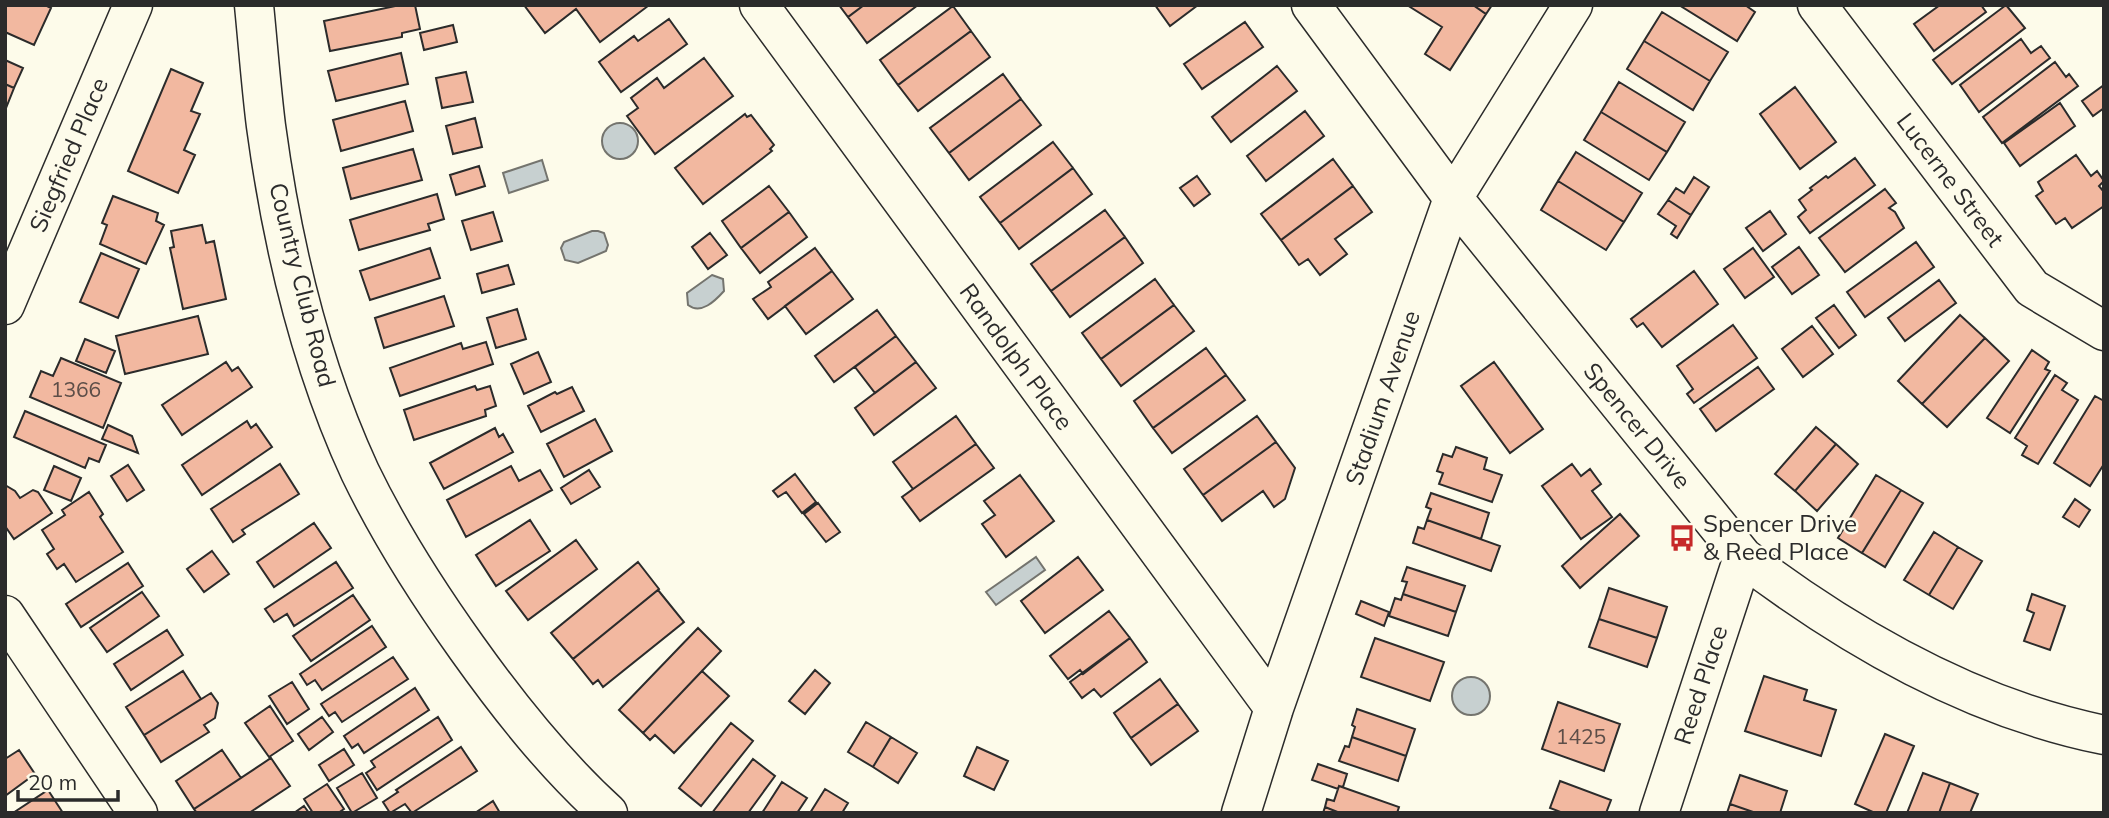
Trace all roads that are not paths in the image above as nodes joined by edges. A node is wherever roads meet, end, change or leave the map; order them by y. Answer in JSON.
{"nodes":[{"id":1,"x":133,"y":5,"type":"edge"},
{"id":2,"x":254,"y":5,"type":"edge"},
{"id":3,"x":759,"y":5,"type":"edge"},
{"id":4,"x":1311,"y":5,"type":"edge"},
{"id":5,"x":1573,"y":5,"type":"edge"},
{"id":6,"x":1817,"y":5,"type":"edge"},
{"id":7,"x":1453,"y":198,"type":"junction"},
{"id":8,"x":5,"y":305,"type":"edge"},
{"id":9,"x":2104,"y":331,"type":"edge"},
{"id":10,"x":1743,"y":557,"type":"junction"},
{"id":11,"x":5,"y":615,"type":"edge"},
{"id":12,"x":1274,"y":708,"type":"junction"},
{"id":13,"x":2104,"y":735,"type":"edge"},
{"id":14,"x":138,"y":813,"type":"edge"},
{"id":15,"x":608,"y":813,"type":"edge"},
{"id":16,"x":1241,"y":813,"type":"edge"},
{"id":17,"x":1659,"y":813,"type":"edge"}],
"edges":[{"from":1,"to":8,"type":"street","name":"Siegfried Place"},
{"from":2,"to":15,"type":"street","name":"Country Club Road"},
{"from":3,"to":12,"type":"street","name":"Randolph Place"},
{"from":4,"to":7,"type":"street","name":"Spencer Drive"},
{"from":5,"to":7,"type":"street","name":"Stadium Avenue"},
{"from":6,"to":9,"type":"street","name":"Lucerne Street"},
{"from":7,"to":10,"type":"street","name":"Spencer Drive"},
{"from":7,"to":12,"type":"street","name":"Stadium Avenue"},
{"from":10,"to":13,"type":"street","name":"Spencer Drive"},
{"from":10,"to":17,"type":"street","name":"Reed Place"},
{"from":11,"to":14,"type":"street"},
{"from":12,"to":16,"type":"street","name":"Stadium Avenue"}]}
